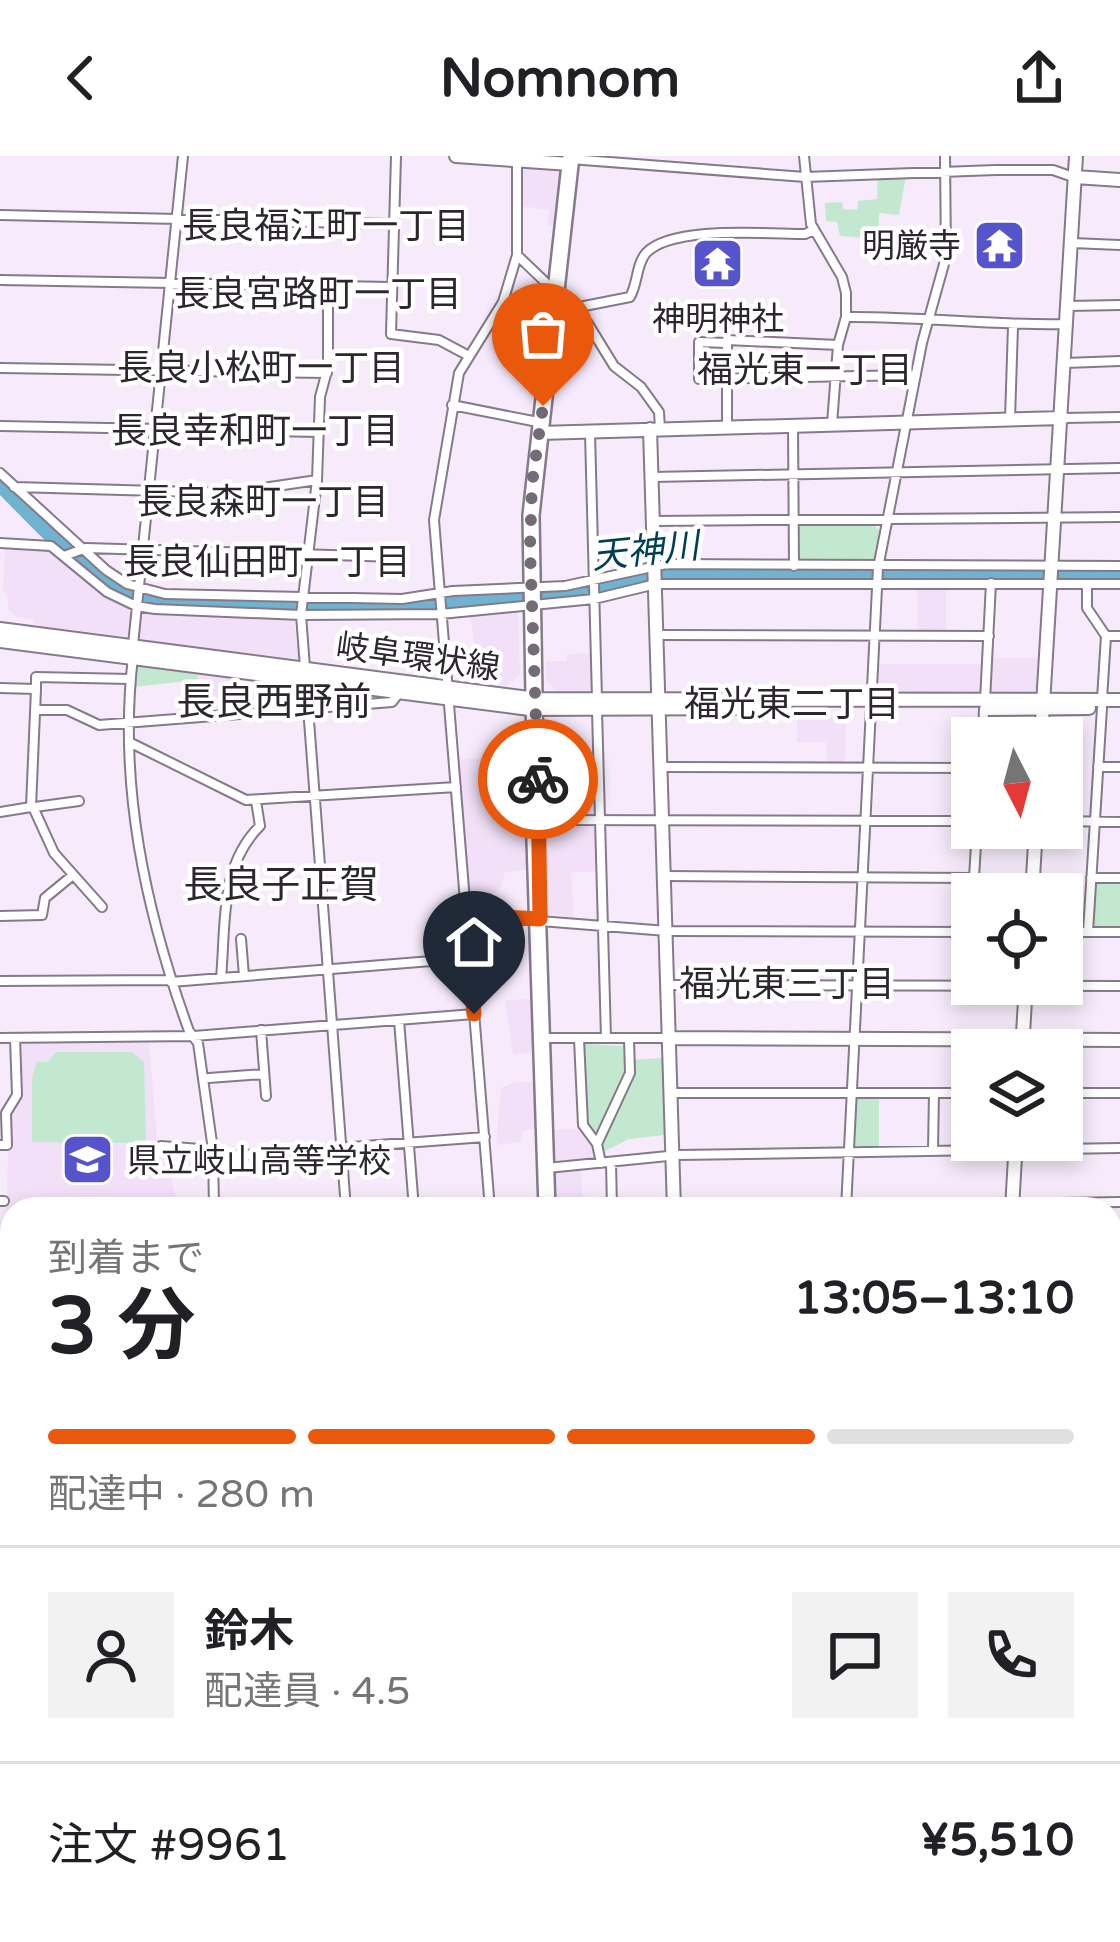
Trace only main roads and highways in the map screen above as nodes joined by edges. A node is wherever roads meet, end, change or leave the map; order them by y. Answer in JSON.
{"nodes":[{"id":1,"x":570,"y":160,"type":"edge"},
{"id":2,"x":547,"y":1197,"type":"edge"}],
"edges":[{"from":1,"to":2,"type":"highway"}]}
